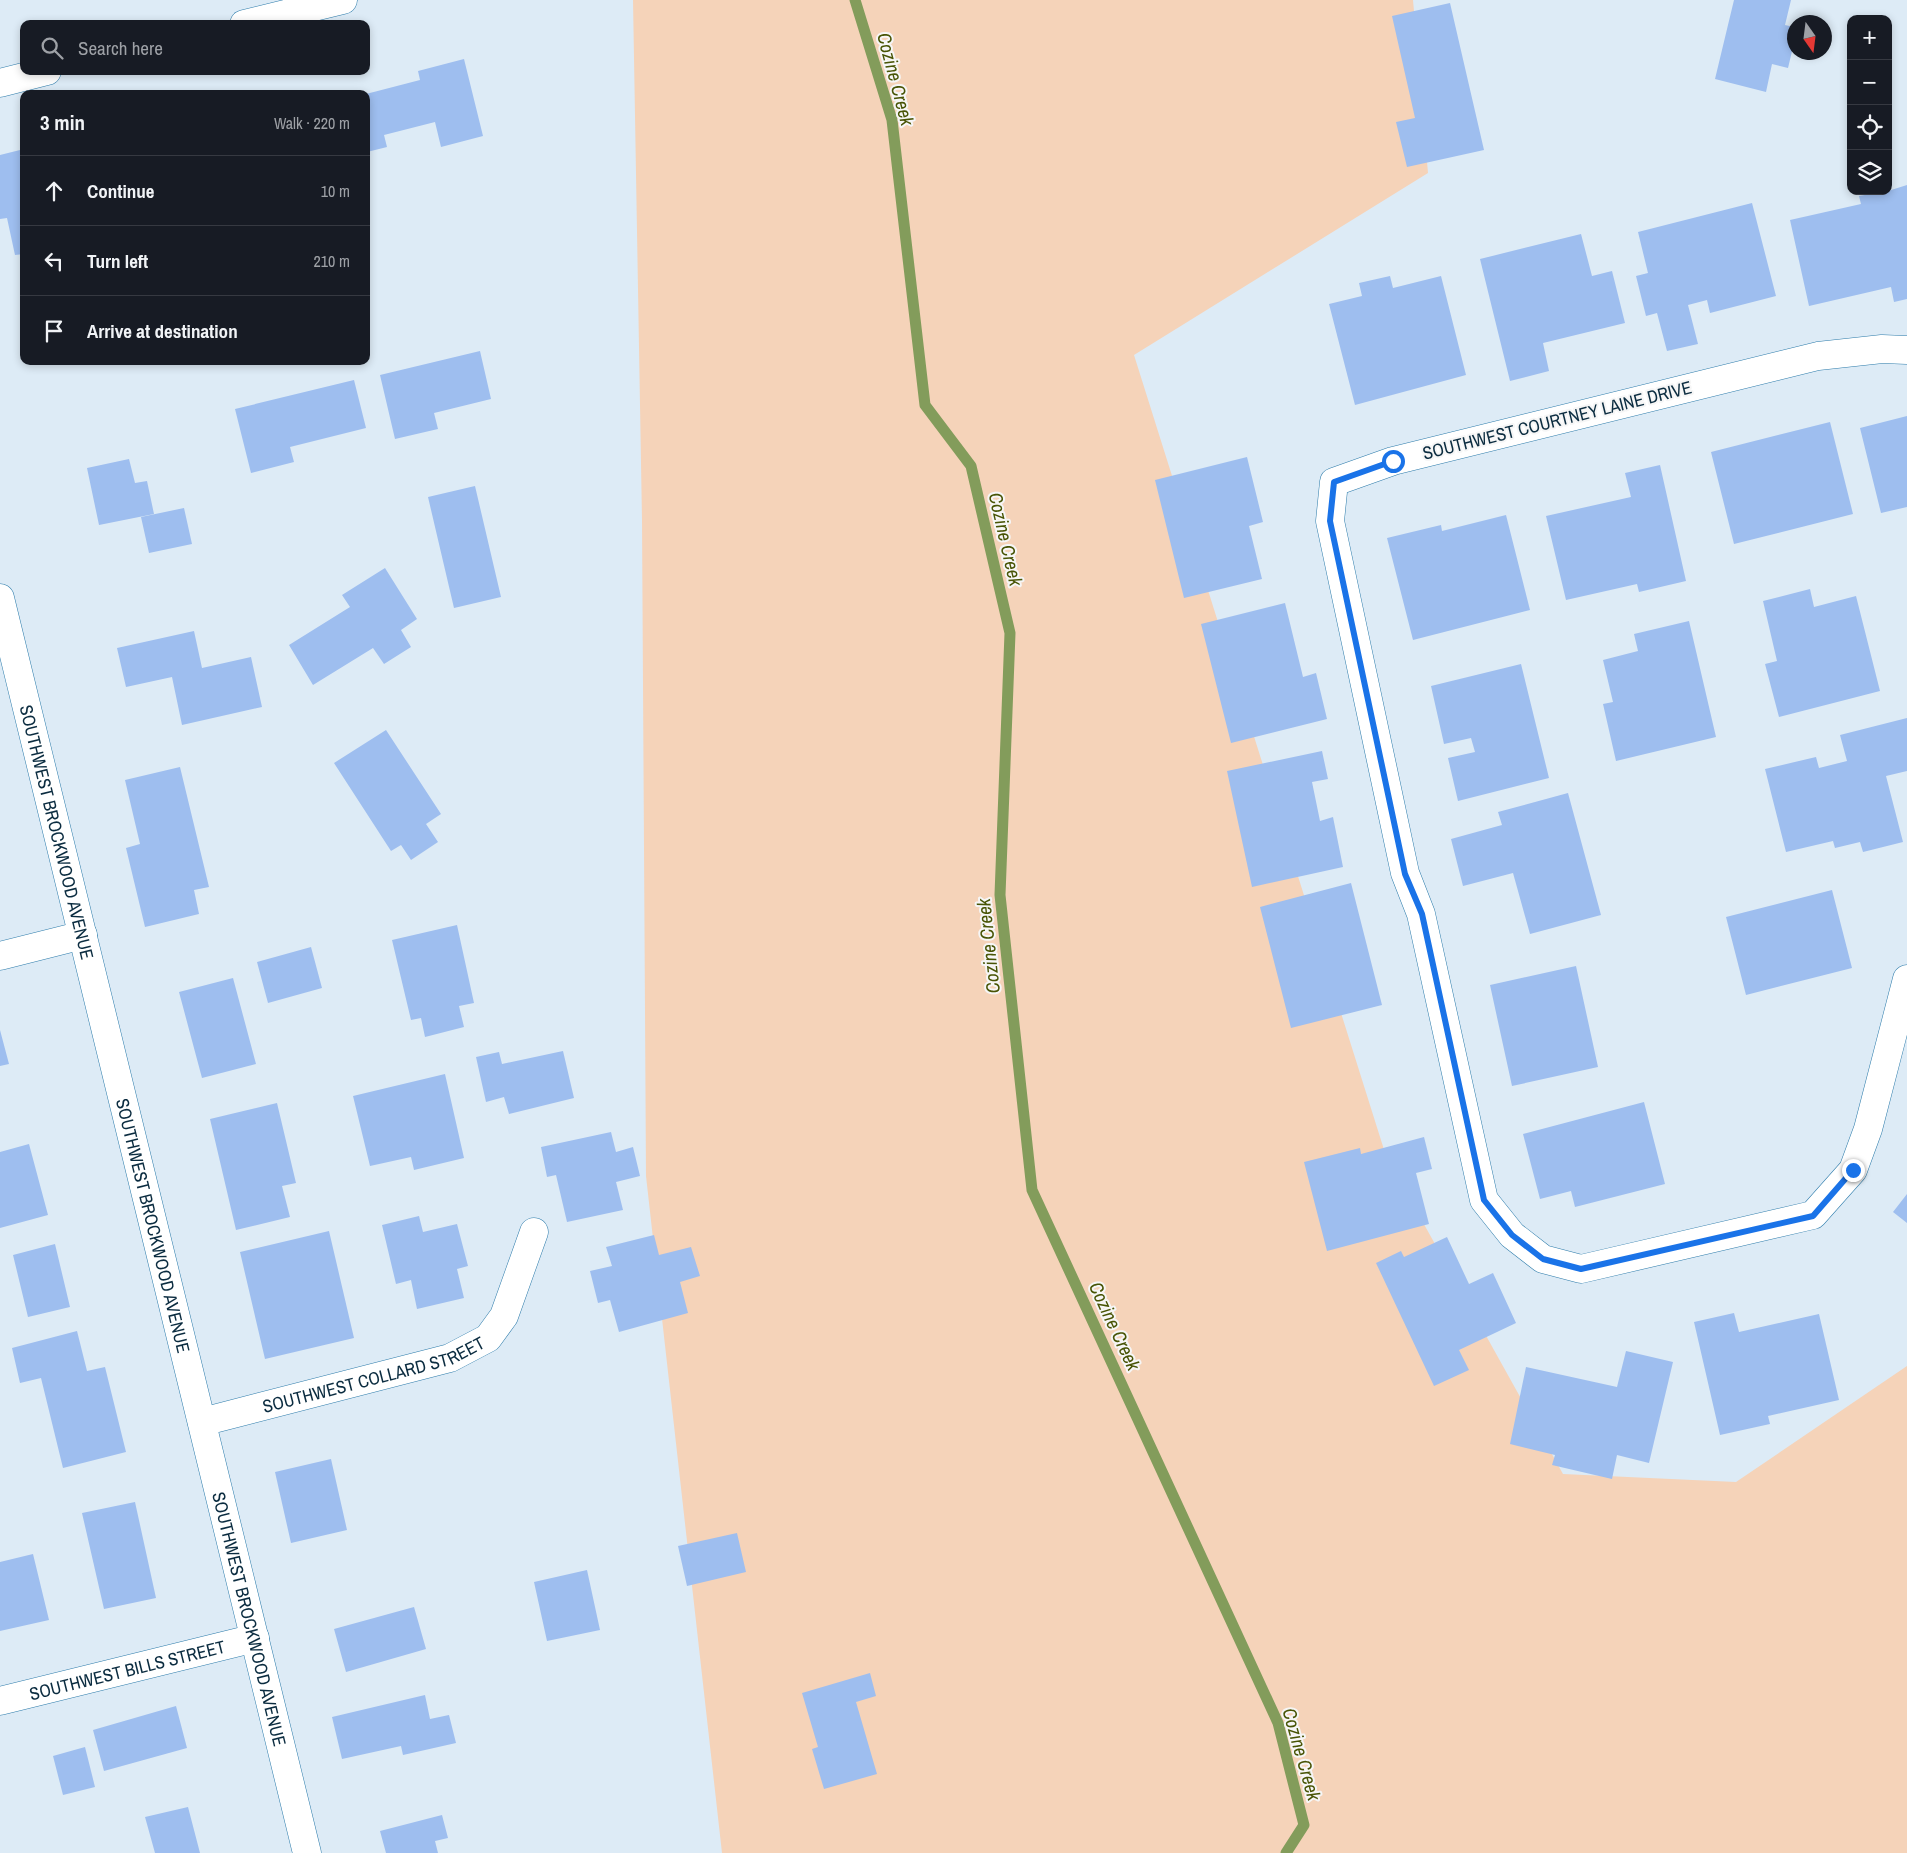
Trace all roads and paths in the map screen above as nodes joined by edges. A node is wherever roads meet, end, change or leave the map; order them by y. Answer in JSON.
{"nodes":[{"id":1,"x":343,"y":0,"type":"edge"},
{"id":2,"x":260,"y":20,"type":"edge"},
{"id":3,"x":30,"y":75,"type":"edge"},
{"id":4,"x":0,"y":82,"type":"edge"},
{"id":5,"x":1907,"y":350,"type":"edge"},
{"id":6,"x":0,"y":598,"type":"edge"},
{"id":7,"x":82,"y":935,"type":"junction"},
{"id":8,"x":0,"y":956,"type":"edge"},
{"id":9,"x":1907,"y":979,"type":"edge"},
{"id":10,"x":534,"y":1232,"type":"dead end"},
{"id":11,"x":202,"y":1422,"type":"junction"},
{"id":12,"x":255,"y":1638,"type":"junction"},
{"id":13,"x":0,"y":1701,"type":"edge"},
{"id":14,"x":307,"y":1853,"type":"edge"}],
"edges":[{"from":1,"to":2,"type":"street"},
{"from":3,"to":4,"type":"street"},
{"from":5,"to":9,"type":"street","name":"SOUTHWEST COURTNEY LAINE DRIVE"},
{"from":6,"to":7,"type":"street","name":"SOUTHWEST BROCKWOOD AVENUE"},
{"from":7,"to":8,"type":"street"},
{"from":7,"to":11,"type":"street","name":"SOUTHWEST BROCKWOOD AVENUE"},
{"from":10,"to":11,"type":"street","name":"SOUTHWEST COLLARD STREET"},
{"from":11,"to":12,"type":"street","name":"SOUTHWEST BROCKWOOD AVENUE"},
{"from":12,"to":13,"type":"street","name":"SOUTHWEST BILLS STREET"},
{"from":12,"to":14,"type":"street","name":"SOUTHWEST BROCKWOOD AVENUE"}]}
